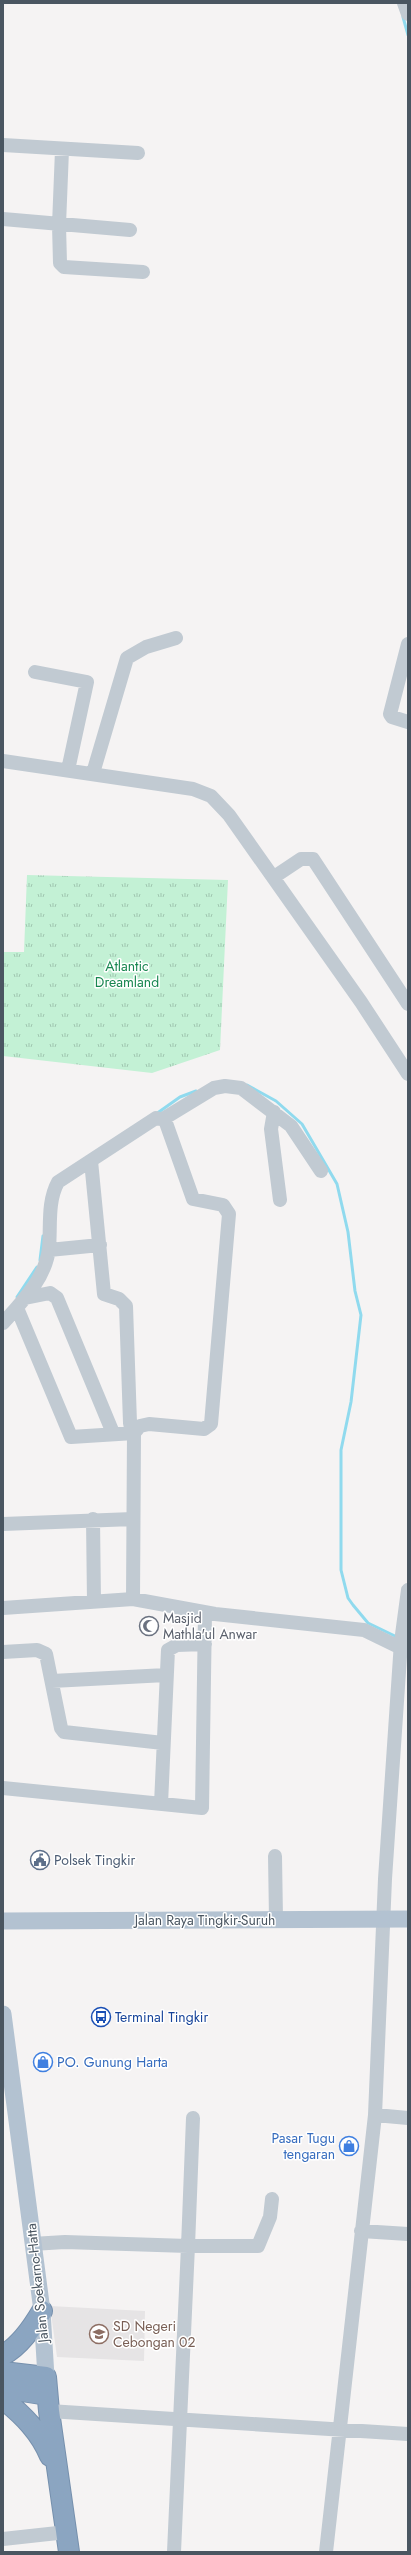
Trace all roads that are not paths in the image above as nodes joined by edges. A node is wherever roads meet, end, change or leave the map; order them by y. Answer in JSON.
{"nodes":[{"id":1,"x":404,"y":3,"type":"edge"},
{"id":2,"x":408,"y":14,"type":"edge"},
{"id":3,"x":3,"y":145,"type":"edge"},
{"id":4,"x":62,"y":150,"type":"junction"},
{"id":5,"x":138,"y":153,"type":"dead end"},
{"id":6,"x":3,"y":219,"type":"edge"},
{"id":7,"x":59,"y":226,"type":"junction"},
{"id":8,"x":130,"y":230,"type":"dead end"},
{"id":9,"x":143,"y":272,"type":"dead end"},
{"id":10,"x":176,"y":638,"type":"dead end"},
{"id":11,"x":408,"y":644,"type":"edge"},
{"id":12,"x":35,"y":672,"type":"dead end"},
{"id":13,"x":404,"y":676,"type":"edge"},
{"id":14,"x":408,"y":722,"type":"edge"},
{"id":15,"x":3,"y":761,"type":"edge"},
{"id":16,"x":68,"y":770,"type":"junction"},
{"id":17,"x":93,"y":773,"type":"junction"},
{"id":18,"x":274,"y":877,"type":"junction"},
{"id":19,"x":408,"y":1004,"type":"edge"},
{"id":20,"x":407,"y":1067,"type":"edge"},
{"id":21,"x":274,"y":1112,"type":"junction"},
{"id":22,"x":163,"y":1119,"type":"junction"},
{"id":23,"x":91,"y":1161,"type":"junction"},
{"id":24,"x":321,"y":1171,"type":"dead end"},
{"id":25,"x":280,"y":1200,"type":"dead end"},
{"id":26,"x":100,"y":1245,"type":"junction"},
{"id":27,"x":49,"y":1250,"type":"junction"},
{"id":28,"x":21,"y":1303,"type":"junction"},
{"id":29,"x":3,"y":1323,"type":"edge"},
{"id":30,"x":113,"y":1433,"type":"junction"},
{"id":31,"x":133,"y":1433,"type":"junction"},
{"id":32,"x":94,"y":1519,"type":"junction"},
{"id":33,"x":133,"y":1519,"type":"junction"},
{"id":34,"x":3,"y":1524,"type":"edge"},
{"id":35,"x":408,"y":1590,"type":"edge"},
{"id":36,"x":134,"y":1600,"type":"junction"},
{"id":37,"x":94,"y":1602,"type":"junction"},
{"id":38,"x":3,"y":1608,"type":"edge"},
{"id":39,"x":205,"y":1613,"type":"junction"},
{"id":40,"x":403,"y":1639,"type":"edge"},
{"id":41,"x":205,"y":1644,"type":"junction"},
{"id":42,"x":3,"y":1652,"type":"edge"},
{"id":43,"x":166,"y":1675,"type":"junction"},
{"id":44,"x":52,"y":1681,"type":"junction"},
{"id":45,"x":402,"y":1709,"type":"edge"},
{"id":46,"x":163,"y":1742,"type":"junction"},
{"id":47,"x":3,"y":1788,"type":"edge"},
{"id":48,"x":161,"y":1804,"type":"junction"},
{"id":49,"x":275,"y":1856,"type":"dead end"},
{"id":50,"x":276,"y":1919,"type":"junction"},
{"id":51,"x":383,"y":1919,"type":"junction"},
{"id":52,"x":408,"y":1919,"type":"edge"},
{"id":53,"x":3,"y":1921,"type":"edge"},
{"id":54,"x":3,"y":2014,"type":"edge"},
{"id":55,"x":374,"y":2115,"type":"junction"},
{"id":56,"x":193,"y":2118,"type":"dead end"},
{"id":57,"x":408,"y":2118,"type":"edge"},
{"id":58,"x":272,"y":2199,"type":"dead end"},
{"id":59,"x":361,"y":2231,"type":"junction"},
{"id":60,"x":408,"y":2234,"type":"edge"},
{"id":61,"x":32,"y":2244,"type":"junction"},
{"id":62,"x":188,"y":2246,"type":"junction"},
{"id":63,"x":42,"y":2311,"type":"junction"},
{"id":64,"x":3,"y":2355,"type":"edge"},
{"id":65,"x":3,"y":2372,"type":"edge"},
{"id":66,"x":3,"y":2388,"type":"edge"},
{"id":67,"x":47,"y":2394,"type":"junction"},
{"id":68,"x":3,"y":2399,"type":"edge"},
{"id":69,"x":180,"y":2420,"type":"junction"},
{"id":70,"x":339,"y":2431,"type":"junction"},
{"id":71,"x":408,"y":2434,"type":"edge"},
{"id":72,"x":57,"y":2473,"type":"junction"},
{"id":73,"x":67,"y":2532,"type":"junction"},
{"id":74,"x":3,"y":2539,"type":"edge"},
{"id":75,"x":69,"y":2552,"type":"edge"},
{"id":76,"x":174,"y":2552,"type":"edge"},
{"id":77,"x":326,"y":2552,"type":"edge"}],
"edges":[{"from":1,"to":2,"type":"street"},
{"from":3,"to":4,"type":"street"},
{"from":4,"to":5,"type":"street"},
{"from":4,"to":7,"type":"street"},
{"from":6,"to":7,"type":"street"},
{"from":7,"to":8,"type":"street"},
{"from":7,"to":9,"type":"street"},
{"from":10,"to":17,"type":"street"},
{"from":11,"to":13,"type":"street"},
{"from":12,"to":16,"type":"street"},
{"from":13,"to":14,"type":"street"},
{"from":15,"to":16,"type":"street"},
{"from":16,"to":17,"type":"street"},
{"from":17,"to":18,"type":"street"},
{"from":18,"to":19,"type":"street"},
{"from":18,"to":20,"type":"street"},
{"from":21,"to":22,"type":"street"},
{"from":21,"to":24,"type":"street"},
{"from":21,"to":25,"type":"street"},
{"from":22,"to":23,"type":"street"},
{"from":22,"to":31,"type":"street"},
{"from":23,"to":26,"type":"street"},
{"from":23,"to":27,"type":"street"},
{"from":26,"to":27,"type":"street"},
{"from":26,"to":31,"type":"street"},
{"from":27,"to":28,"type":"street"},
{"from":28,"to":29,"type":"street"},
{"from":28,"to":30,"type":"street"},
{"from":28,"to":30,"type":"street"},
{"from":30,"to":31,"type":"street"},
{"from":31,"to":33,"type":"street"},
{"from":32,"to":33,"type":"street"},
{"from":32,"to":34,"type":"street"},
{"from":32,"to":37,"type":"street"},
{"from":33,"to":36,"type":"street"},
{"from":35,"to":40,"type":"street"},
{"from":36,"to":37,"type":"street"},
{"from":36,"to":39,"type":"street"},
{"from":37,"to":38,"type":"street"},
{"from":39,"to":40,"type":"street"},
{"from":39,"to":41,"type":"street"},
{"from":40,"to":45,"type":"street"},
{"from":41,"to":43,"type":"street"},
{"from":41,"to":48,"type":"street"},
{"from":42,"to":44,"type":"street"},
{"from":43,"to":44,"type":"street"},
{"from":43,"to":46,"type":"street"},
{"from":44,"to":46,"type":"street"},
{"from":45,"to":51,"type":"street"},
{"from":46,"to":48,"type":"street"},
{"from":47,"to":48,"type":"street"},
{"from":49,"to":50,"type":"street"},
{"from":50,"to":51,"type":"main road","name":"Jalan Raya Tingkir-Suruh"},
{"from":50,"to":53,"type":"main road","name":"Jalan Raya Tingkir-Suruh"},
{"from":51,"to":52,"type":"main road","name":"Jalan Raya Tingkir-Suruh"},
{"from":51,"to":55,"type":"street"},
{"from":54,"to":61,"type":"main road","name":"Jalan Soekarno-Hatta"},
{"from":55,"to":57,"type":"street"},
{"from":55,"to":59,"type":"street"},
{"from":56,"to":62,"type":"street"},
{"from":58,"to":62,"type":"street"},
{"from":59,"to":60,"type":"street"},
{"from":59,"to":70,"type":"street"},
{"from":61,"to":62,"type":"street"},
{"from":61,"to":63,"type":"main road","name":"Jalan Soekarno-Hatta"},
{"from":62,"to":69,"type":"street"},
{"from":63,"to":64,"type":"highway"},
{"from":63,"to":67,"type":"main road","name":"Jalan Soekarno-Hatta"},
{"from":65,"to":67,"type":"highway"},
{"from":66,"to":67,"type":"highway"},
{"from":67,"to":69,"type":"street"},
{"from":67,"to":72,"type":"highway","name":"Jalan Soekarno-Hatta"},
{"from":68,"to":72,"type":"highway"},
{"from":69,"to":70,"type":"street"},
{"from":69,"to":76,"type":"street"},
{"from":70,"to":71,"type":"street"},
{"from":70,"to":77,"type":"street"},
{"from":72,"to":73,"type":"highway","name":"Jalan Soekarno-Hatta"},
{"from":73,"to":74,"type":"street"},
{"from":73,"to":75,"type":"highway","name":"Jalan Soekarno-Hatta"}]}
